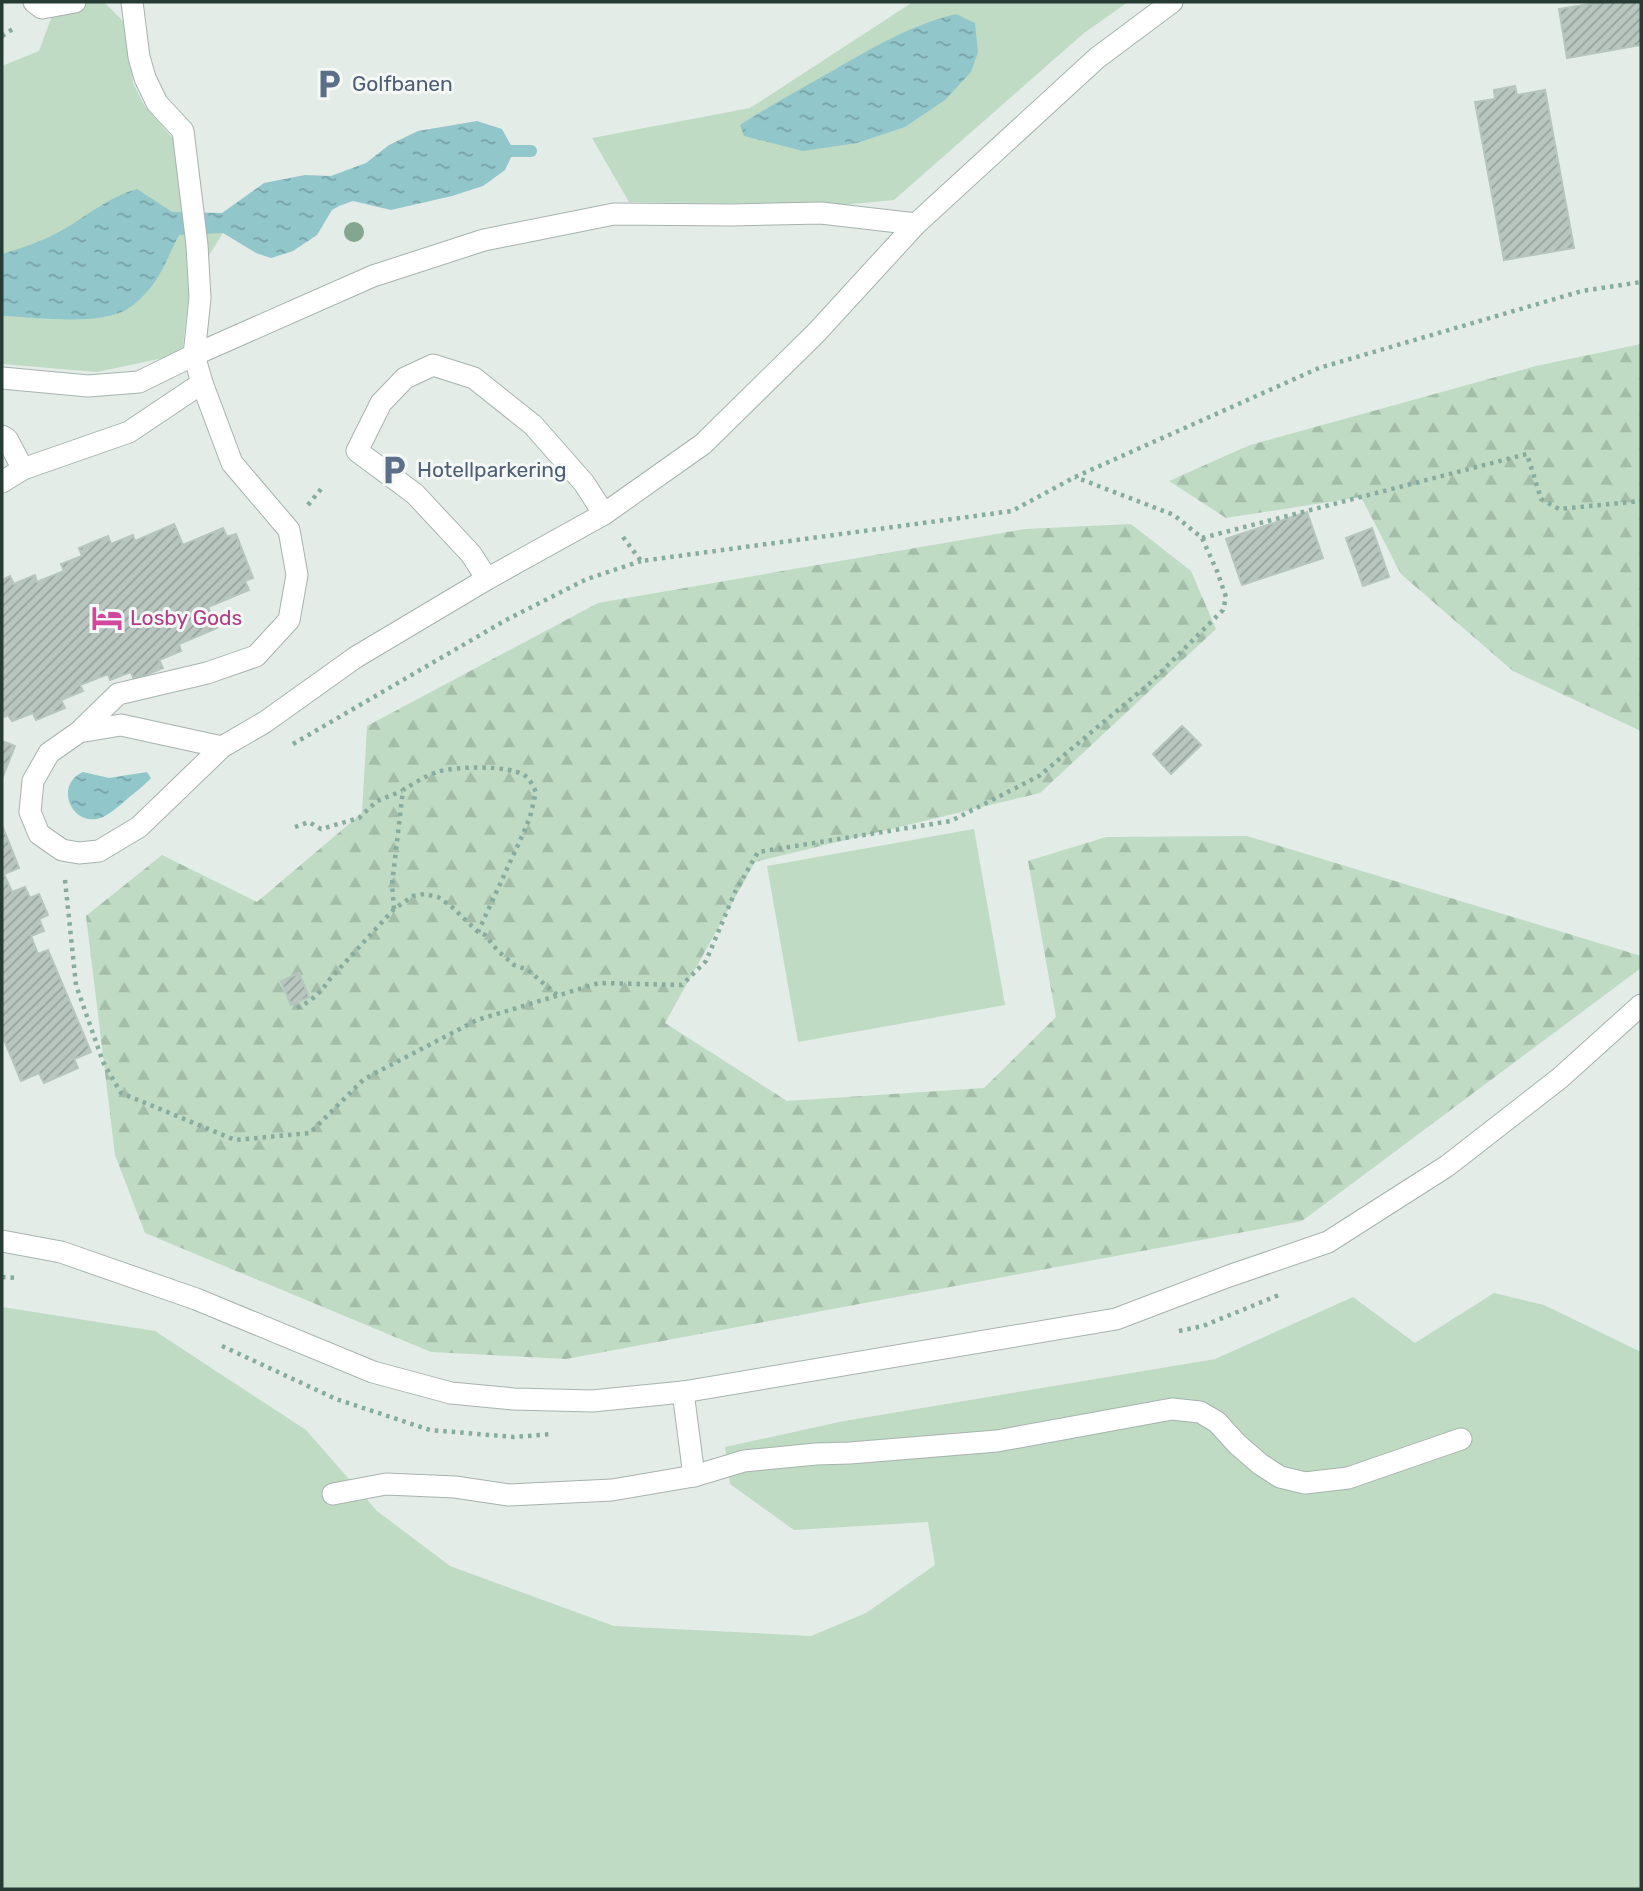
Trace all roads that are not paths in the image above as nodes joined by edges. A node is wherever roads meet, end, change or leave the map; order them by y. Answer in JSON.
{"nodes":[{"id":1,"x":34,"y":2,"type":"edge"},
{"id":2,"x":75,"y":2,"type":"edge"},
{"id":3,"x":132,"y":2,"type":"edge"},
{"id":4,"x":1172,"y":2,"type":"edge"},
{"id":5,"x":916,"y":224,"type":"junction"},
{"id":6,"x":194,"y":355,"type":"junction"},
{"id":7,"x":2,"y":378,"type":"edge"},
{"id":8,"x":202,"y":383,"type":"junction"},
{"id":9,"x":2,"y":436,"type":"edge"},
{"id":10,"x":23,"y":469,"type":"junction"},
{"id":11,"x":2,"y":482,"type":"edge"},
{"id":12,"x":604,"y":514,"type":"junction"},
{"id":13,"x":487,"y":579,"type":"junction"},
{"id":14,"x":79,"y":732,"type":"junction"},
{"id":15,"x":222,"y":747,"type":"junction"},
{"id":16,"x":1641,"y":1005,"type":"edge"},
{"id":17,"x":2,"y":1241,"type":"edge"},
{"id":18,"x":683,"y":1392,"type":"junction"},
{"id":19,"x":1461,"y":1439,"type":"dead end"},
{"id":20,"x":694,"y":1476,"type":"junction"},
{"id":21,"x":332,"y":1494,"type":"dead end"}],
"edges":[{"from":1,"to":2,"type":"street"},
{"from":3,"to":6,"type":"street"},
{"from":4,"to":5,"type":"street"},
{"from":5,"to":6,"type":"street"},
{"from":5,"to":12,"type":"street"},
{"from":6,"to":7,"type":"street"},
{"from":6,"to":8,"type":"street"},
{"from":8,"to":10,"type":"street"},
{"from":8,"to":14,"type":"street"},
{"from":9,"to":10,"type":"street"},
{"from":10,"to":11,"type":"street"},
{"from":12,"to":13,"type":"street"},
{"from":12,"to":13,"type":"street"},
{"from":13,"to":15,"type":"street"},
{"from":14,"to":15,"type":"street"},
{"from":14,"to":15,"type":"street"},
{"from":16,"to":18,"type":"street"},
{"from":17,"to":18,"type":"street"},
{"from":18,"to":20,"type":"street"},
{"from":19,"to":20,"type":"street"},
{"from":20,"to":21,"type":"street"}]}
